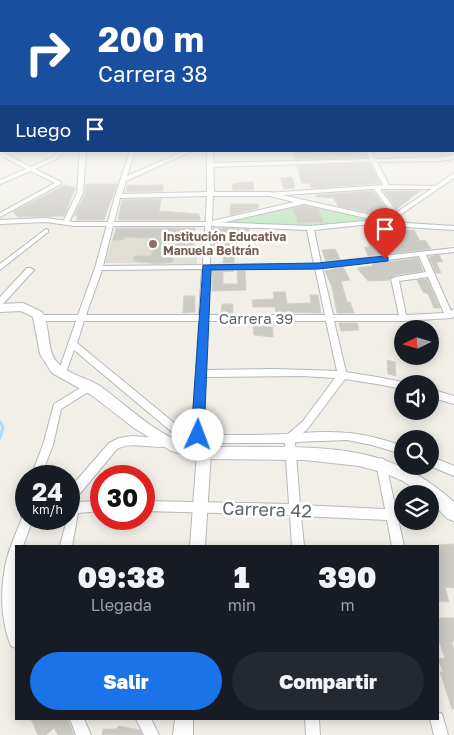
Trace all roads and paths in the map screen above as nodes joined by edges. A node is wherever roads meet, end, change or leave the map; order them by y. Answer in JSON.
{"nodes":[{"id":1,"x":27,"y":170,"type":"edge"},
{"id":2,"x":36,"y":170,"type":"edge"},
{"id":3,"x":82,"y":170,"type":"edge"},
{"id":4,"x":126,"y":170,"type":"edge"},
{"id":5,"x":145,"y":170,"type":"edge"},
{"id":6,"x":210,"y":170,"type":"edge"},
{"id":7,"x":378,"y":170,"type":"edge"},
{"id":8,"x":454,"y":175,"type":"edge"},
{"id":9,"x":123,"y":180,"type":"junction"},
{"id":10,"x":0,"y":182,"type":"edge"},
{"id":11,"x":376,"y":187,"type":"junction"},
{"id":12,"x":387,"y":187,"type":"junction"},
{"id":13,"x":434,"y":187,"type":"junction"},
{"id":14,"x":210,"y":194,"type":"junction"},
{"id":15,"x":269,"y":194,"type":"junction"},
{"id":16,"x":118,"y":196,"type":"junction"},
{"id":17,"x":303,"y":202,"type":"junction"},
{"id":18,"x":395,"y":214,"type":"junction"},
{"id":19,"x":0,"y":215,"type":"edge"},
{"id":20,"x":388,"y":221,"type":"junction"},
{"id":21,"x":0,"y":222,"type":"edge"},
{"id":22,"x":66,"y":222,"type":"junction"},
{"id":23,"x":111,"y":224,"type":"junction"},
{"id":24,"x":208,"y":224,"type":"junction"},
{"id":25,"x":310,"y":228,"type":"junction"},
{"id":26,"x":454,"y":228,"type":"edge"},
{"id":27,"x":46,"y":231,"type":"dead end"},
{"id":28,"x":454,"y":250,"type":"edge"},
{"id":29,"x":422,"y":254,"type":"junction"},
{"id":30,"x":318,"y":266,"type":"junction"},
{"id":31,"x":206,"y":267,"type":"junction"},
{"id":32,"x":0,"y":268,"type":"edge"},
{"id":33,"x":99,"y":268,"type":"junction"},
{"id":34,"x":30,"y":270,"type":"dead end"},
{"id":35,"x":431,"y":274,"type":"junction"},
{"id":36,"x":0,"y":302,"type":"edge"},
{"id":37,"x":0,"y":308,"type":"edge"},
{"id":38,"x":452,"y":314,"type":"edge"},
{"id":39,"x":40,"y":318,"type":"junction"},
{"id":40,"x":82,"y":318,"type":"junction"},
{"id":41,"x":329,"y":318,"type":"junction"},
{"id":42,"x":402,"y":318,"type":"junction"},
{"id":43,"x":203,"y":319,"type":"junction"},
{"id":44,"x":73,"y":344,"type":"junction"},
{"id":45,"x":62,"y":373,"type":"junction"},
{"id":46,"x":200,"y":374,"type":"junction"},
{"id":47,"x":342,"y":376,"type":"junction"},
{"id":48,"x":394,"y":384,"type":"edge"},
{"id":49,"x":90,"y":386,"type":"junction"},
{"id":50,"x":439,"y":396,"type":"edge"},
{"id":51,"x":454,"y":400,"type":"edge"},
{"id":52,"x":290,"y":438,"type":"junction"},
{"id":53,"x":166,"y":442,"type":"junction"},
{"id":54,"x":394,"y":448,"type":"edge"},
{"id":55,"x":197,"y":449,"type":"junction"},
{"id":56,"x":291,"y":454,"type":"junction"},
{"id":57,"x":381,"y":463,"type":"junction"},
{"id":58,"x":40,"y":465,"type":"edge"},
{"id":59,"x":439,"y":465,"type":"edge"},
{"id":60,"x":454,"y":471,"type":"edge"},
{"id":61,"x":80,"y":484,"type":"edge"},
{"id":62,"x":155,"y":506,"type":"edge"},
{"id":63,"x":199,"y":508,"type":"junction"},
{"id":64,"x":296,"y":510,"type":"junction"},
{"id":65,"x":454,"y":513,"type":"edge"},
{"id":66,"x":391,"y":515,"type":"junction"},
{"id":67,"x":23,"y":530,"type":"edge"},
{"id":68,"x":70,"y":530,"type":"edge"},
{"id":69,"x":18,"y":545,"type":"edge"},
{"id":70,"x":66,"y":545,"type":"edge"},
{"id":71,"x":197,"y":545,"type":"edge"},
{"id":72,"x":298,"y":545,"type":"edge"},
{"id":73,"x":398,"y":545,"type":"edge"},
{"id":74,"x":15,"y":554,"type":"edge"},
{"id":75,"x":13,"y":602,"type":"edge"},
{"id":76,"x":15,"y":628,"type":"edge"},
{"id":77,"x":77,"y":720,"type":"edge"},
{"id":78,"x":144,"y":720,"type":"edge"},
{"id":79,"x":184,"y":720,"type":"edge"},
{"id":80,"x":312,"y":720,"type":"edge"},
{"id":81,"x":437,"y":720,"type":"edge"},
{"id":82,"x":84,"y":735,"type":"edge"},
{"id":83,"x":152,"y":735,"type":"edge"},
{"id":84,"x":183,"y":735,"type":"edge"},
{"id":85,"x":313,"y":735,"type":"edge"},
{"id":86,"x":441,"y":735,"type":"edge"}],
"edges":[{"from":1,"to":10,"type":"street"},
{"from":2,"to":19,"type":"street"},
{"from":3,"to":22,"type":"street"},
{"from":4,"to":9,"type":"street"},
{"from":5,"to":9,"type":"street"},
{"from":6,"to":14,"type":"street"},
{"from":7,"to":12,"type":"street"},
{"from":8,"to":13,"type":"street"},
{"from":9,"to":16,"type":"street"},
{"from":11,"to":12,"type":"street"},
{"from":11,"to":15,"type":"street"},
{"from":11,"to":18,"type":"street"},
{"from":12,"to":13,"type":"street"},
{"from":13,"to":18,"type":"street"},
{"from":14,"to":15,"type":"street"},
{"from":14,"to":16,"type":"street"},
{"from":14,"to":24,"type":"street"},
{"from":15,"to":17,"type":"street"},
{"from":16,"to":23,"type":"street"},
{"from":17,"to":20,"type":"street"},
{"from":17,"to":24,"type":"street"},
{"from":18,"to":20,"type":"street"},
{"from":20,"to":25,"type":"street"},
{"from":20,"to":26,"type":"street"},
{"from":21,"to":22,"type":"street"},
{"from":22,"to":23,"type":"street"},
{"from":23,"to":24,"type":"street"},
{"from":23,"to":33,"type":"street"},
{"from":24,"to":25,"type":"street"},
{"from":24,"to":31,"type":"street"},
{"from":25,"to":30,"type":"street"},
{"from":27,"to":32,"type":"street"},
{"from":28,"to":29,"type":"street"},
{"from":29,"to":30,"type":"street"},
{"from":29,"to":35,"type":"street"},
{"from":30,"to":31,"type":"street"},
{"from":30,"to":41,"type":"street"},
{"from":31,"to":33,"type":"street"},
{"from":31,"to":43,"type":"street"},
{"from":33,"to":40,"type":"street"},
{"from":34,"to":36,"type":"street"},
{"from":35,"to":38,"type":"street"},
{"from":35,"to":42,"type":"street"},
{"from":37,"to":39,"type":"main road","name":"Carrera 39"},
{"from":38,"to":42,"type":"street","name":"Carrera 39"},
{"from":39,"to":40,"type":"street","name":"Carrera 39"},
{"from":39,"to":45,"type":"main road"},
{"from":40,"to":43,"type":"street","name":"Carrera 39"},
{"from":40,"to":44,"type":"street"},
{"from":41,"to":42,"type":"street","name":"Carrera 39"},
{"from":41,"to":43,"type":"street","name":"Carrera 39"},
{"from":41,"to":47,"type":"street"},
{"from":43,"to":46,"type":"street"},
{"from":44,"to":45,"type":"street"},
{"from":44,"to":55,"type":"street"},
{"from":45,"to":49,"type":"main road"},
{"from":46,"to":47,"type":"street"},
{"from":46,"to":55,"type":"street"},
{"from":47,"to":48,"type":"street"},
{"from":47,"to":52,"type":"street"},
{"from":49,"to":53,"type":"main road"},
{"from":49,"to":58,"type":"street"},
{"from":50,"to":51,"type":"street"},
{"from":52,"to":54,"type":"street"},
{"from":52,"to":55,"type":"street"},
{"from":52,"to":56,"type":"street"},
{"from":53,"to":55,"type":"main road"},
{"from":53,"to":61,"type":"street"},
{"from":55,"to":56,"type":"main road"},
{"from":55,"to":63,"type":"street"},
{"from":56,"to":57,"type":"main road"},
{"from":56,"to":64,"type":"street"},
{"from":57,"to":65,"type":"main road"},
{"from":57,"to":66,"type":"street"},
{"from":59,"to":60,"type":"street"},
{"from":62,"to":63,"type":"street","name":"Carrera 42"},
{"from":63,"to":64,"type":"street","name":"Carrera 42"},
{"from":63,"to":71,"type":"street"},
{"from":64,"to":66,"type":"street","name":"Carrera 42"},
{"from":64,"to":72,"type":"street"},
{"from":66,"to":73,"type":"street"},
{"from":67,"to":69,"type":"street"},
{"from":68,"to":70,"type":"street"},
{"from":74,"to":75,"type":"street"},
{"from":75,"to":76,"type":"street"},
{"from":77,"to":82,"type":"street"},
{"from":78,"to":83,"type":"street"},
{"from":79,"to":84,"type":"street"},
{"from":80,"to":85,"type":"street"},
{"from":81,"to":86,"type":"street"}]}
